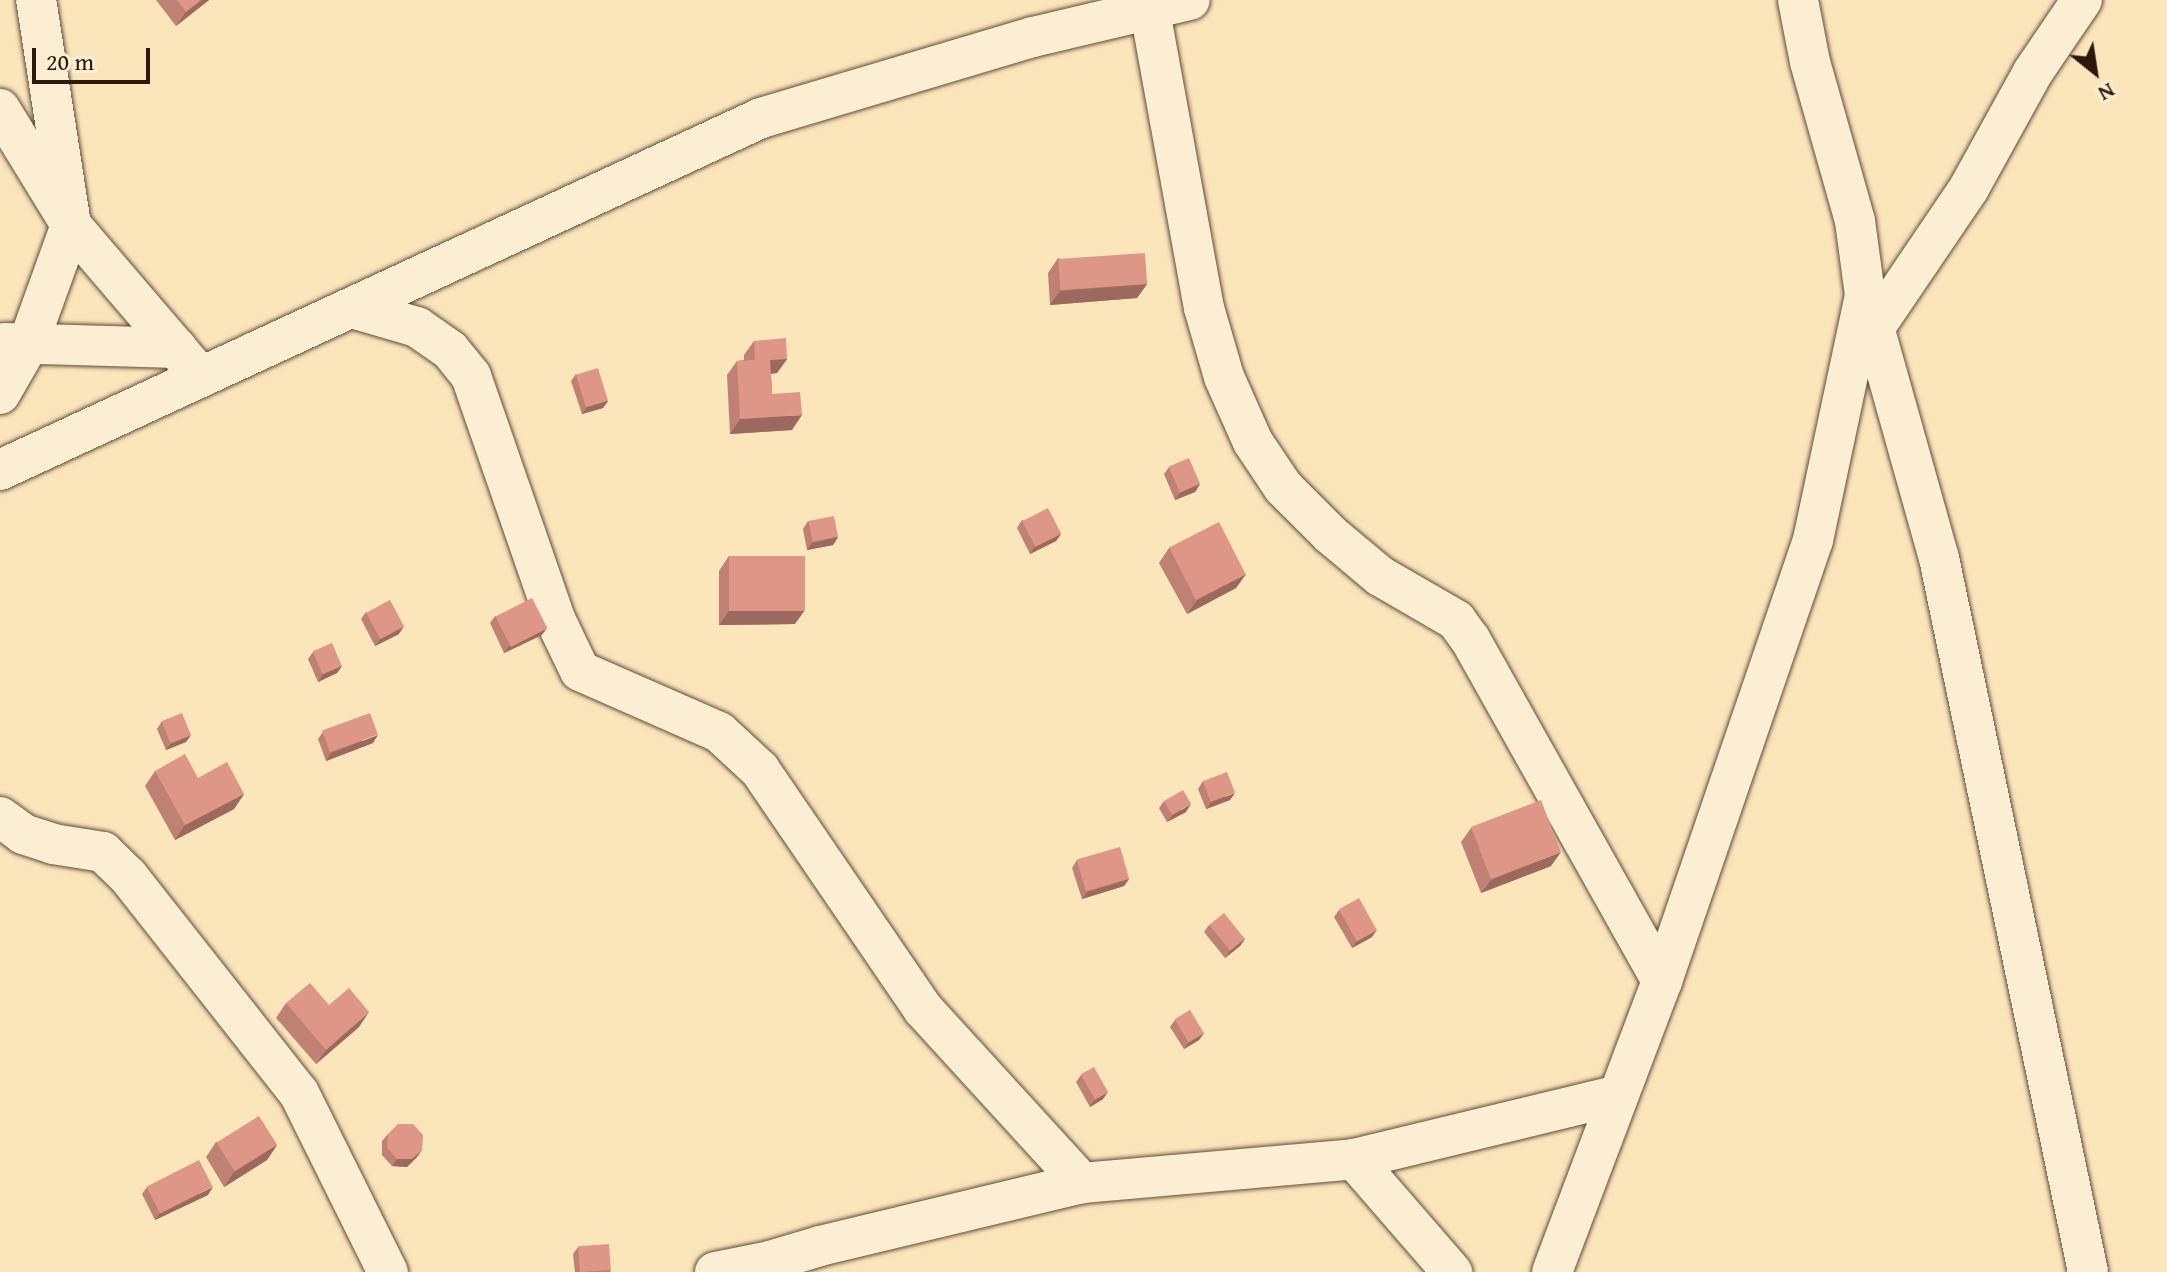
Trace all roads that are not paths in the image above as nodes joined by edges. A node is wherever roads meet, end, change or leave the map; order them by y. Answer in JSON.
{"nodes":[{"id":1,"x":36,"y":0,"type":"edge"},
{"id":2,"x":1190,"y":0,"type":"edge"},
{"id":3,"x":1798,"y":0,"type":"edge"},
{"id":4,"x":2082,"y":0,"type":"edge"},
{"id":5,"x":1147,"y":3,"type":"edge"},
{"id":6,"x":0,"y":109,"type":"edge"},
{"id":7,"x":71,"y":225,"type":"junction"},
{"id":8,"x":352,"y":308,"type":"junction"},
{"id":9,"x":1871,"y":309,"type":"junction"},
{"id":10,"x":14,"y":345,"type":"edge"},
{"id":11,"x":189,"y":362,"type":"junction"},
{"id":12,"x":0,"y":394,"type":"edge"},
{"id":13,"x":0,"y":470,"type":"edge"},
{"id":14,"x":0,"y":817,"type":"edge"},
{"id":15,"x":1662,"y":981,"type":"junction"},
{"id":16,"x":1618,"y":1095,"type":"junction"},
{"id":17,"x":1354,"y":1159,"type":"junction"},
{"id":18,"x":1082,"y":1183,"type":"junction"},
{"id":19,"x":770,"y":1267,"type":"edge"},
{"id":20,"x":388,"y":1272,"type":"edge"},
{"id":21,"x":715,"y":1272,"type":"edge"},
{"id":22,"x":1452,"y":1272,"type":"edge"},
{"id":23,"x":1552,"y":1272,"type":"edge"},
{"id":24,"x":2088,"y":1272,"type":"edge"}],
"edges":[{"from":1,"to":7,"type":"street"},
{"from":2,"to":5,"type":"street"},
{"from":3,"to":9,"type":"street"},
{"from":4,"to":9,"type":"street"},
{"from":5,"to":8,"type":"street"},
{"from":5,"to":15,"type":"street"},
{"from":6,"to":7,"type":"street"},
{"from":7,"to":10,"type":"street"},
{"from":7,"to":11,"type":"street"},
{"from":8,"to":11,"type":"street"},
{"from":8,"to":18,"type":"street"},
{"from":9,"to":15,"type":"street"},
{"from":9,"to":24,"type":"street"},
{"from":10,"to":11,"type":"street"},
{"from":10,"to":12,"type":"street"},
{"from":11,"to":13,"type":"street"},
{"from":14,"to":20,"type":"street"},
{"from":15,"to":16,"type":"street"},
{"from":16,"to":17,"type":"street"},
{"from":16,"to":23,"type":"street"},
{"from":17,"to":18,"type":"street"},
{"from":17,"to":22,"type":"street"},
{"from":18,"to":19,"type":"street"},
{"from":19,"to":21,"type":"street"}]}
